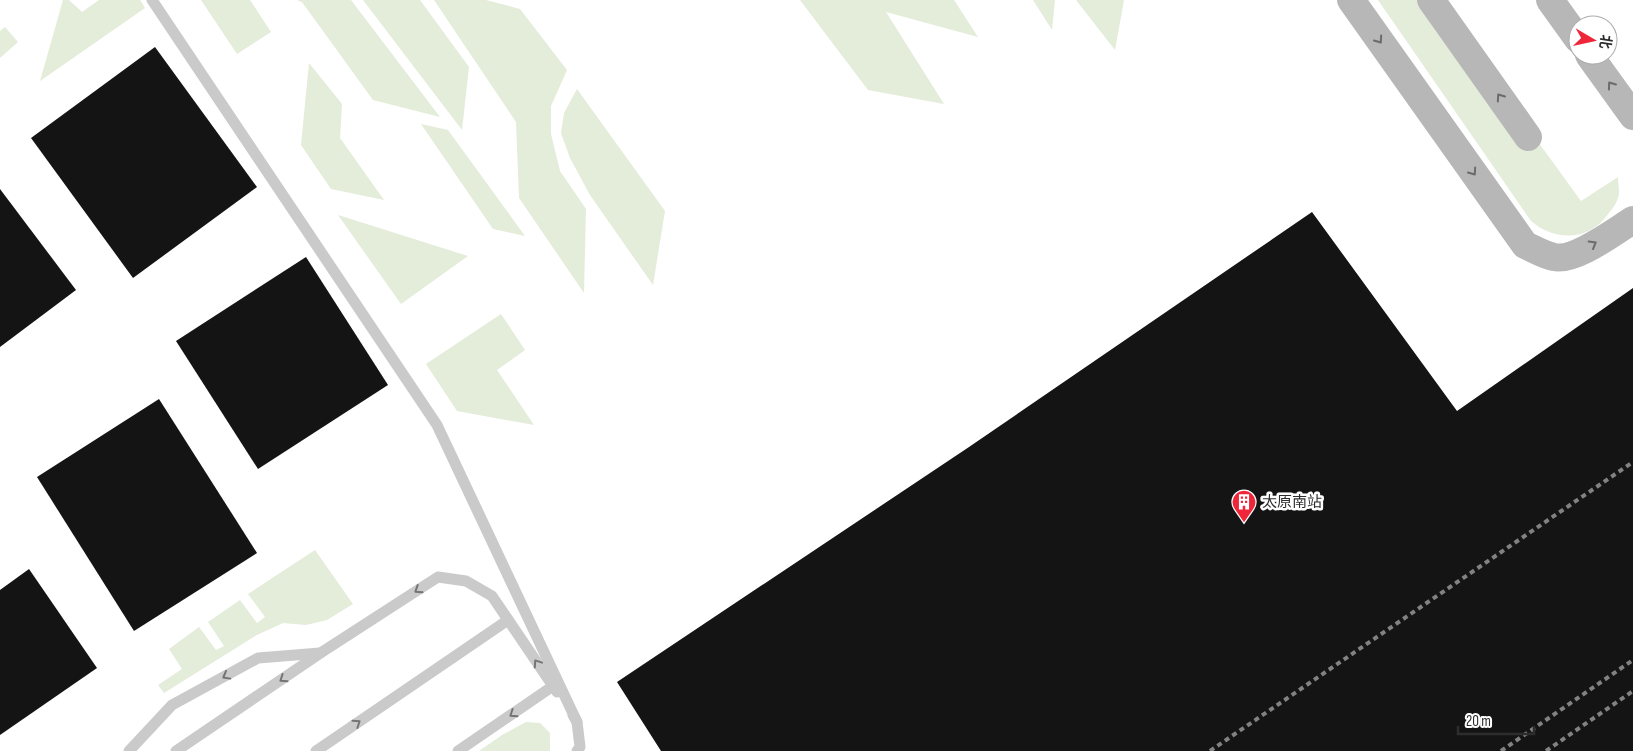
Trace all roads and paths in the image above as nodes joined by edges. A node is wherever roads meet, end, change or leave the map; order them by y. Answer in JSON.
{"nodes":[{"id":1,"x":152,"y":0,"type":"edge"},
{"id":2,"x":1351,"y":0,"type":"edge"},
{"id":3,"x":1431,"y":0,"type":"edge"},
{"id":4,"x":1550,"y":0,"type":"edge"},
{"id":5,"x":1568,"y":25,"type":"edge"},
{"id":6,"x":1596,"y":65,"type":"edge"},
{"id":7,"x":1633,"y":116,"type":"edge"},
{"id":8,"x":1528,"y":137,"type":"dead end"},
{"id":9,"x":1633,"y":220,"type":"edge"},
{"id":10,"x":508,"y":620,"type":"junction"},
{"id":11,"x":322,"y":652,"type":"junction"},
{"id":12,"x":553,"y":686,"type":"junction"},
{"id":13,"x":577,"y":722,"type":"junction"},
{"id":14,"x":129,"y":751,"type":"edge"},
{"id":15,"x":176,"y":751,"type":"edge"},
{"id":16,"x":316,"y":751,"type":"edge"},
{"id":17,"x":458,"y":751,"type":"edge"},
{"id":18,"x":577,"y":751,"type":"edge"}],
"edges":[{"from":1,"to":13,"type":"lane"},
{"from":2,"to":9,"type":"street","one_way":true},
{"from":8,"to":3,"type":"street","one_way":true},
{"from":4,"to":5,"type":"street"},
{"from":7,"to":6,"type":"street","one_way":true},
{"from":10,"to":11,"type":"lane","one_way":true},
{"from":12,"to":10,"type":"lane","one_way":true},
{"from":16,"to":10,"type":"lane","one_way":true},
{"from":11,"to":14,"type":"lane","one_way":true},
{"from":11,"to":15,"type":"lane","one_way":true},
{"from":12,"to":13,"type":"lane"},
{"from":12,"to":17,"type":"lane","one_way":true},
{"from":13,"to":18,"type":"lane"}]}
